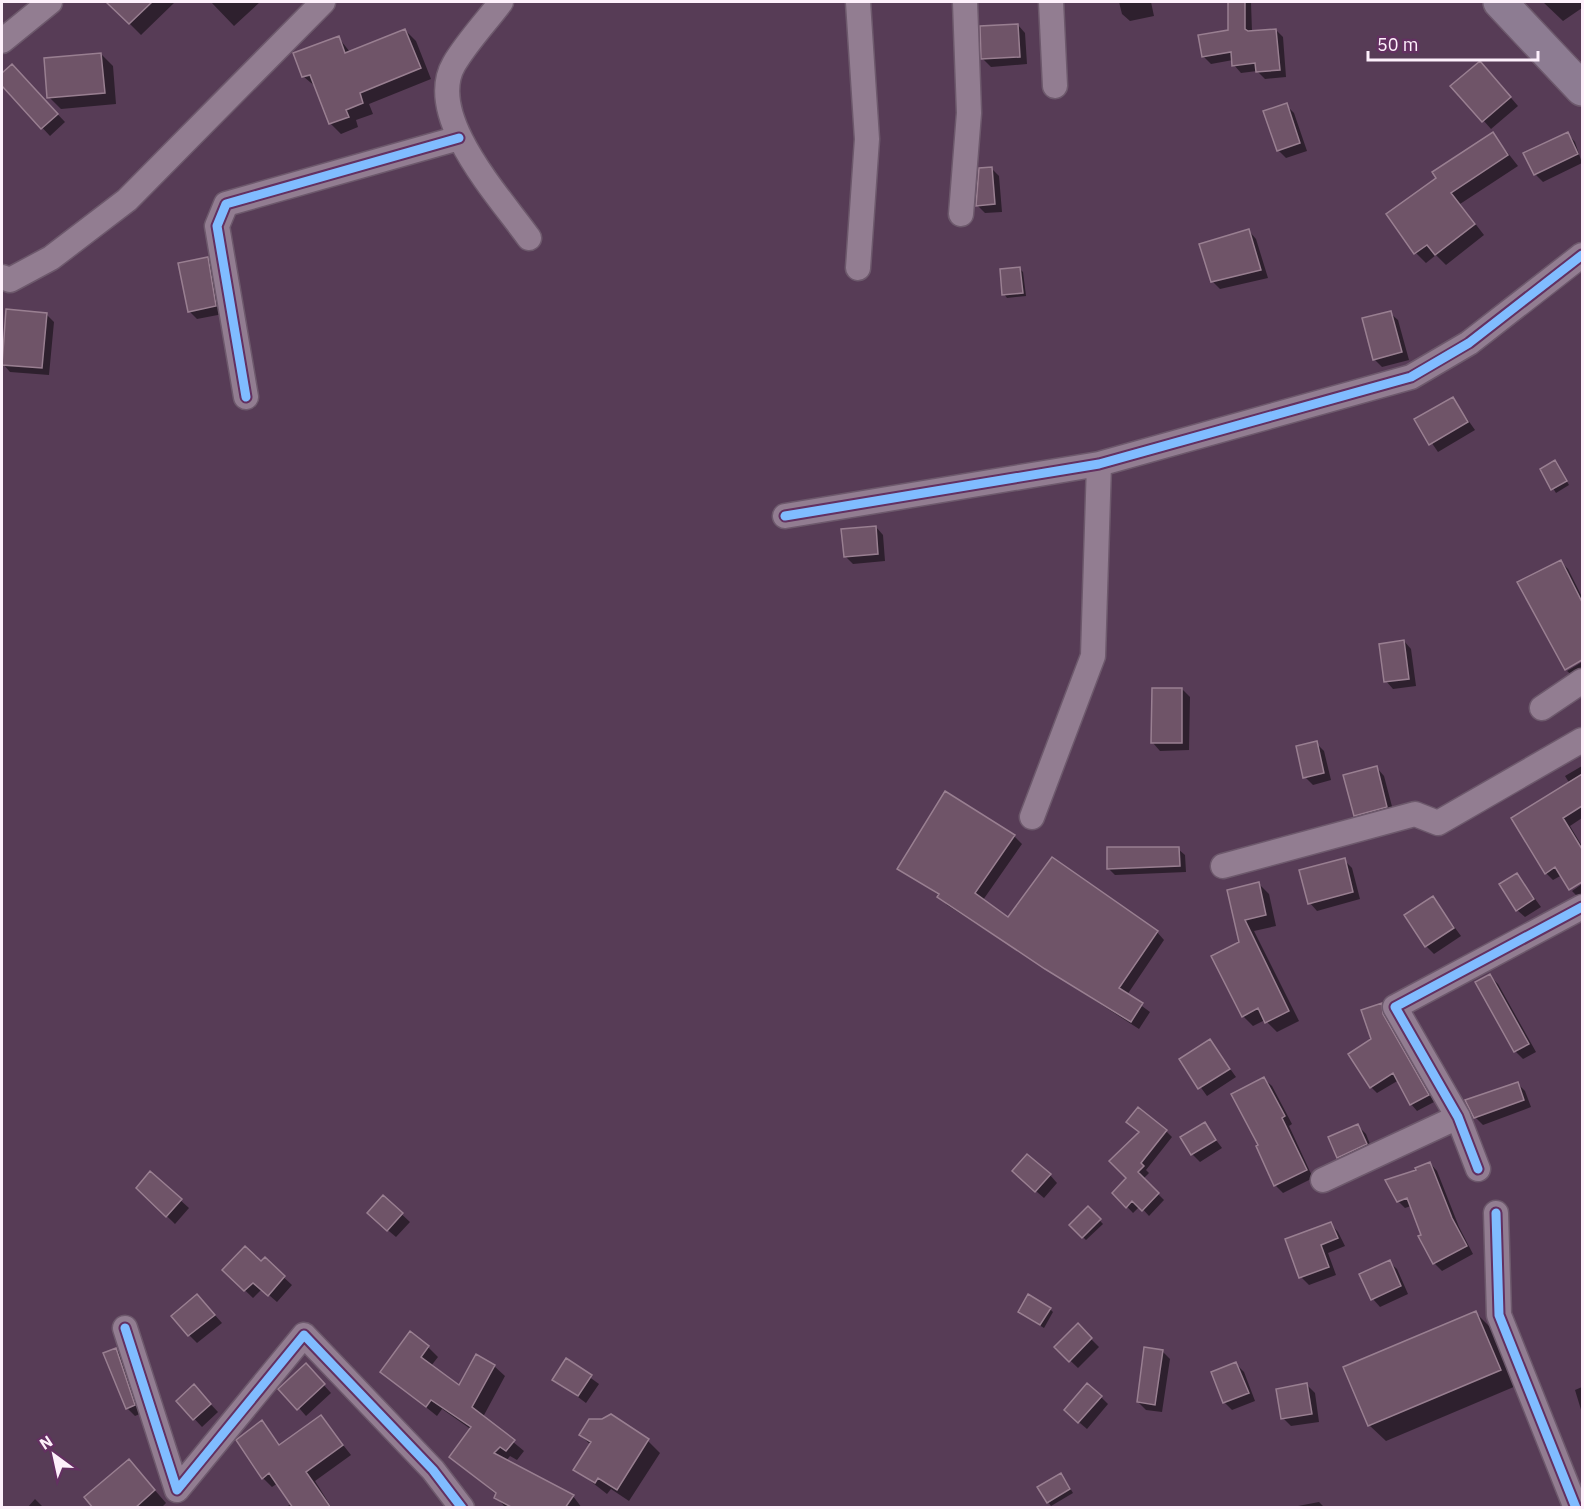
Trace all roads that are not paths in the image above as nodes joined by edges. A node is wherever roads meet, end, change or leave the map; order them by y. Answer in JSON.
{"nodes":[{"id":1,"x":50,"y":2,"type":"edge"},
{"id":2,"x":323,"y":2,"type":"edge"},
{"id":3,"x":501,"y":2,"type":"edge"},
{"id":4,"x":858,"y":2,"type":"edge"},
{"id":5,"x":965,"y":2,"type":"edge"},
{"id":6,"x":1051,"y":2,"type":"edge"},
{"id":7,"x":1500,"y":2,"type":"edge"},
{"id":8,"x":2,"y":41,"type":"edge"},
{"id":9,"x":1055,"y":86,"type":"dead end"},
{"id":10,"x":1582,"y":89,"type":"edge"},
{"id":11,"x":459,"y":138,"type":"junction"},
{"id":12,"x":961,"y":214,"type":"dead end"},
{"id":13,"x":529,"y":238,"type":"dead end"},
{"id":14,"x":1582,"y":255,"type":"edge"},
{"id":15,"x":858,"y":267,"type":"dead end"},
{"id":16,"x":2,"y":277,"type":"edge"},
{"id":17,"x":246,"y":397,"type":"dead end"},
{"id":18,"x":1099,"y":464,"type":"junction"},
{"id":19,"x":785,"y":516,"type":"dead end"},
{"id":20,"x":1582,"y":681,"type":"edge"},
{"id":21,"x":1542,"y":708,"type":"dead end"},
{"id":22,"x":1582,"y":740,"type":"edge"},
{"id":23,"x":1032,"y":818,"type":"dead end"},
{"id":24,"x":1224,"y":867,"type":"dead end"},
{"id":25,"x":1582,"y":907,"type":"edge"},
{"id":26,"x":1458,"y":1117,"type":"junction"},
{"id":27,"x":1478,"y":1169,"type":"dead end"},
{"id":28,"x":1323,"y":1180,"type":"dead end"},
{"id":29,"x":1496,"y":1213,"type":"dead end"},
{"id":30,"x":125,"y":1328,"type":"dead end"},
{"id":31,"x":462,"y":1508,"type":"edge"},
{"id":32,"x":1575,"y":1508,"type":"edge"}],
"edges":[{"from":1,"to":8,"type":"street"},
{"from":2,"to":16,"type":"street"},
{"from":3,"to":11,"type":"street"},
{"from":4,"to":15,"type":"street"},
{"from":5,"to":12,"type":"street"},
{"from":6,"to":9,"type":"street"},
{"from":7,"to":10,"type":"main road"},
{"from":11,"to":13,"type":"street"},
{"from":11,"to":17,"type":"street"},
{"from":14,"to":18,"type":"street"},
{"from":18,"to":19,"type":"street"},
{"from":18,"to":23,"type":"street"},
{"from":20,"to":21,"type":"street"},
{"from":22,"to":24,"type":"street"},
{"from":25,"to":26,"type":"street"},
{"from":26,"to":27,"type":"street"},
{"from":26,"to":28,"type":"street"},
{"from":29,"to":32,"type":"street"},
{"from":30,"to":31,"type":"street"}]}
